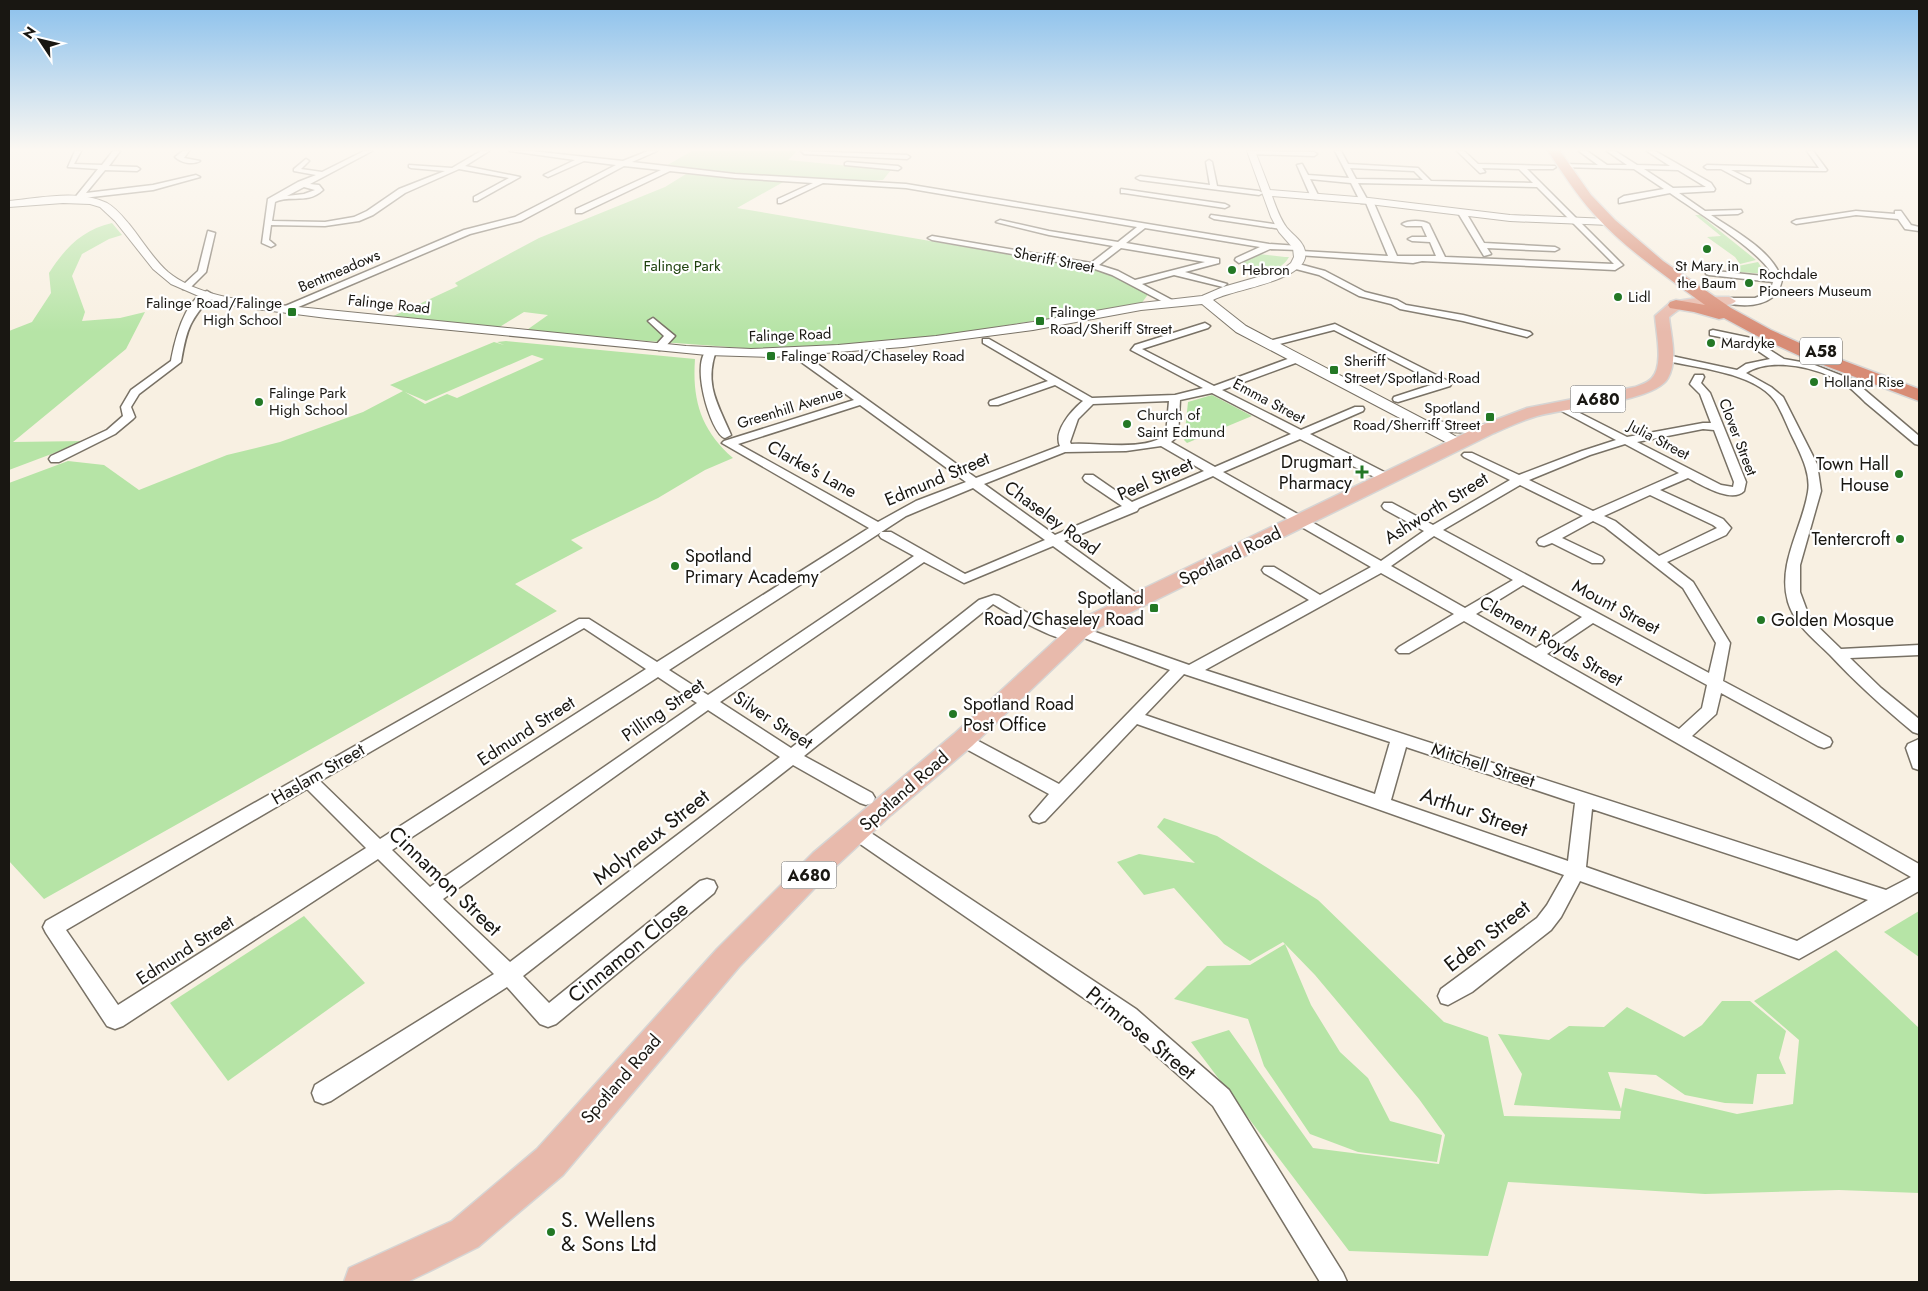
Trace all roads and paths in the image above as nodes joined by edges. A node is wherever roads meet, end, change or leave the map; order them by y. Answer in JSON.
{"nodes":[{"id":1,"x":112,"y":211,"type":"edge"},
{"id":2,"x":270,"y":211,"type":"edge"},
{"id":3,"x":372,"y":211,"type":"edge"},
{"id":4,"x":533,"y":211,"type":"edge"},
{"id":5,"x":1056,"y":211,"type":"edge"},
{"id":6,"x":1219,"y":211,"type":"edge"},
{"id":7,"x":1273,"y":211,"type":"edge"},
{"id":8,"x":1371,"y":211,"type":"edge"},
{"id":9,"x":1448,"y":211,"type":"edge"},
{"id":10,"x":1565,"y":211,"type":"edge"},
{"id":11,"x":1598,"y":211,"type":"edge"},
{"id":12,"x":1616,"y":211,"type":"edge"},
{"id":13,"x":1702,"y":211,"type":"edge"},
{"id":14,"x":1462,"y":213,"type":"junction"},
{"id":15,"x":1704,"y":213,"type":"junction"},
{"id":16,"x":1735,"y":214,"type":"dead end"},
{"id":17,"x":1574,"y":220,"type":"junction"},
{"id":18,"x":1626,"y":221,"type":"junction"},
{"id":19,"x":1000,"y":222,"type":"dead end"},
{"id":20,"x":1610,"y":222,"type":"junction"},
{"id":21,"x":1796,"y":222,"type":"dead end"},
{"id":22,"x":268,"y":223,"type":"junction"},
{"id":23,"x":1406,"y":224,"type":"dead end"},
{"id":24,"x":1144,"y":226,"type":"junction"},
{"id":25,"x":1204,"y":226,"type":"junction"},
{"id":26,"x":1281,"y":227,"type":"junction"},
{"id":27,"x":1919,"y":229,"type":"edge"},
{"id":28,"x":211,"y":233,"type":"dead end"},
{"id":29,"x":932,"y":238,"type":"dead end"},
{"id":30,"x":1412,"y":240,"type":"dead end"},
{"id":31,"x":1433,"y":240,"type":"junction"},
{"id":32,"x":271,"y":245,"type":"dead end"},
{"id":33,"x":1120,"y":245,"type":"junction"},
{"id":34,"x":1269,"y":246,"type":"junction"},
{"id":35,"x":1482,"y":246,"type":"junction"},
{"id":36,"x":1555,"y":249,"type":"dead end"},
{"id":37,"x":1300,"y":251,"type":"junction"},
{"id":38,"x":1332,"y":255,"type":"junction"},
{"id":39,"x":1394,"y":259,"type":"junction"},
{"id":40,"x":1442,"y":259,"type":"junction"},
{"id":41,"x":1239,"y":260,"type":"dead end"},
{"id":42,"x":1492,"y":261,"type":"junction"},
{"id":43,"x":1728,"y":265,"type":"dead end"},
{"id":44,"x":1093,"y":266,"type":"junction"},
{"id":45,"x":1295,"y":266,"type":"junction"},
{"id":46,"x":1175,"y":272,"type":"junction"},
{"id":47,"x":1709,"y":272,"type":"dead end"},
{"id":48,"x":1322,"y":273,"type":"junction"},
{"id":49,"x":1740,"y":275,"type":"junction"},
{"id":50,"x":1778,"y":280,"type":"junction"},
{"id":51,"x":1136,"y":282,"type":"junction"},
{"id":52,"x":1222,"y":284,"type":"dead end"},
{"id":53,"x":186,"y":287,"type":"junction"},
{"id":54,"x":1689,"y":287,"type":"junction"},
{"id":55,"x":207,"y":294,"type":"junction"},
{"id":56,"x":1205,"y":300,"type":"junction"},
{"id":57,"x":1710,"y":301,"type":"junction"},
{"id":58,"x":1729,"y":301,"type":"junction"},
{"id":59,"x":1169,"y":302,"type":"junction"},
{"id":60,"x":1676,"y":306,"type":"junction"},
{"id":61,"x":286,"y":309,"type":"junction"},
{"id":62,"x":653,"y":321,"type":"dead end"},
{"id":63,"x":1743,"y":322,"type":"junction"},
{"id":64,"x":1205,"y":326,"type":"dead end"},
{"id":65,"x":1713,"y":333,"type":"dead end"},
{"id":66,"x":1527,"y":334,"type":"dead end"},
{"id":67,"x":986,"y":341,"type":"dead end"},
{"id":68,"x":1268,"y":344,"type":"junction"},
{"id":69,"x":660,"y":347,"type":"junction"},
{"id":70,"x":711,"y":352,"type":"junction"},
{"id":71,"x":800,"y":358,"type":"dead end"},
{"id":72,"x":1666,"y":358,"type":"junction"},
{"id":73,"x":1297,"y":359,"type":"junction"},
{"id":74,"x":1782,"y":362,"type":"junction"},
{"id":75,"x":1738,"y":374,"type":"junction"},
{"id":76,"x":1698,"y":376,"type":"dead end"},
{"id":77,"x":1058,"y":381,"type":"junction"},
{"id":78,"x":1919,"y":387,"type":"edge"},
{"id":79,"x":1215,"y":389,"type":"junction"},
{"id":80,"x":1919,"y":395,"type":"edge"},
{"id":81,"x":1175,"y":398,"type":"junction"},
{"id":82,"x":1398,"y":399,"type":"dead end"},
{"id":83,"x":862,"y":401,"type":"junction"},
{"id":84,"x":1090,"y":401,"type":"junction"},
{"id":85,"x":994,"y":403,"type":"dead end"},
{"id":86,"x":1560,"y":406,"type":"junction"},
{"id":87,"x":1359,"y":409,"type":"dead end"},
{"id":88,"x":1408,"y":418,"type":"junction"},
{"id":89,"x":1718,"y":427,"type":"junction"},
{"id":90,"x":1488,"y":429,"type":"junction"},
{"id":91,"x":1301,"y":435,"type":"junction"},
{"id":92,"x":726,"y":439,"type":"junction"},
{"id":93,"x":1627,"y":440,"type":"junction"},
{"id":94,"x":1919,"y":442,"type":"edge"},
{"id":95,"x":1164,"y":444,"type":"junction"},
{"id":96,"x":1067,"y":448,"type":"junction"},
{"id":97,"x":1463,"y":449,"type":"junction"},
{"id":98,"x":55,"y":459,"type":"dead end"},
{"id":99,"x":1214,"y":472,"type":"junction"},
{"id":100,"x":1688,"y":473,"type":"junction"},
{"id":101,"x":1089,"y":478,"type":"dead end"},
{"id":102,"x":1388,"y":478,"type":"junction"},
{"id":103,"x":1521,"y":479,"type":"junction"},
{"id":104,"x":974,"y":483,"type":"junction"},
{"id":105,"x":1717,"y":488,"type":"joint"},
{"id":106,"x":1652,"y":490,"type":"junction"},
{"id":107,"x":1388,"y":506,"type":"dead end"},
{"id":108,"x":1133,"y":508,"type":"junction"},
{"id":109,"x":1594,"y":516,"type":"junction"},
{"id":110,"x":1300,"y":522,"type":"junction"},
{"id":111,"x":1433,"y":531,"type":"junction"},
{"id":112,"x":882,"y":532,"type":"junction"},
{"id":113,"x":1055,"y":540,"type":"junction"},
{"id":114,"x":922,"y":557,"type":"junction"},
{"id":115,"x":1597,"y":560,"type":"dead end"},
{"id":116,"x":1659,"y":561,"type":"junction"},
{"id":117,"x":1381,"y":567,"type":"junction"},
{"id":118,"x":1270,"y":570,"type":"dead end"},
{"id":119,"x":1524,"y":579,"type":"junction"},
{"id":120,"x":964,"y":580,"type":"joint"},
{"id":121,"x":1138,"y":601,"type":"junction"},
{"id":122,"x":1320,"y":601,"type":"junction"},
{"id":123,"x":1463,"y":614,"type":"junction"},
{"id":124,"x":1594,"y":616,"type":"junction"},
{"id":125,"x":584,"y":622,"type":"joint"},
{"id":126,"x":1076,"y":634,"type":"junction"},
{"id":127,"x":1404,"y":650,"type":"dead end"},
{"id":128,"x":1919,"y":650,"type":"edge"},
{"id":129,"x":1837,"y":654,"type":"junction"},
{"id":130,"x":1536,"y":655,"type":"junction"},
{"id":131,"x":659,"y":669,"type":"junction"},
{"id":132,"x":1187,"y":669,"type":"junction"},
{"id":133,"x":1716,"y":683,"type":"junction"},
{"id":134,"x":709,"y":702,"type":"junction"},
{"id":135,"x":1134,"y":716,"type":"junction"},
{"id":136,"x":1919,"y":728,"type":"edge"},
{"id":137,"x":1680,"y":737,"type":"junction"},
{"id":138,"x":1400,"y":738,"type":"junction"},
{"id":139,"x":963,"y":740,"type":"junction"},
{"id":140,"x":1824,"y":742,"type":"dead end"},
{"id":141,"x":1919,"y":745,"type":"edge"},
{"id":142,"x":792,"y":757,"type":"junction"},
{"id":143,"x":1919,"y":764,"type":"edge"},
{"id":144,"x":308,"y":780,"type":"junction"},
{"id":145,"x":1062,"y":793,"type":"junction"},
{"id":146,"x":866,"y":798,"type":"dead end"},
{"id":147,"x":1584,"y":798,"type":"junction"},
{"id":148,"x":1380,"y":803,"type":"junction"},
{"id":149,"x":1039,"y":816,"type":"dead end"},
{"id":150,"x":856,"y":832,"type":"junction"},
{"id":151,"x":378,"y":849,"type":"junction"},
{"id":152,"x":1576,"y":871,"type":"junction"},
{"id":153,"x":1919,"y":873,"type":"edge"},
{"id":154,"x":1919,"y":882,"type":"edge"},
{"id":155,"x":707,"y":887,"type":"dead end"},
{"id":156,"x":429,"y":898,"type":"junction"},
{"id":157,"x":1887,"y":898,"type":"junction"},
{"id":158,"x":53,"y":927,"type":"joint"},
{"id":159,"x":509,"y":975,"type":"junction"},
{"id":160,"x":1448,"y":996,"type":"dead end"},
{"id":161,"x":548,"y":1017,"type":"joint"},
{"id":162,"x":323,"y":1093,"type":"dead end"},
{"id":163,"x":363,"y":1282,"type":"edge"},
{"id":164,"x":1334,"y":1282,"type":"edge"}],
"edges":[{"from":1,"to":53,"type":"main road","name":"Falinge Road"},
{"from":2,"to":22,"type":"street"},
{"from":3,"to":22,"type":"street"},
{"from":4,"to":61,"type":"street","name":"Bentmeadows"},
{"from":5,"to":24,"type":"street"},
{"from":6,"to":25,"type":"street"},
{"from":7,"to":26,"type":"main road"},
{"from":8,"to":39,"type":"street"},
{"from":9,"to":14,"type":"main road"},
{"from":10,"to":17,"type":"street"},
{"from":11,"to":20,"type":"highway","number":"A58"},
{"from":12,"to":18,"type":"highway","number":"A58"},
{"from":13,"to":15,"type":"street"},
{"from":14,"to":17,"type":"main road"},
{"from":14,"to":35,"type":"street"},
{"from":15,"to":16,"type":"street"},
{"from":15,"to":50,"type":"street"},
{"from":17,"to":20,"type":"main road"},
{"from":17,"to":42,"type":"street"},
{"from":18,"to":20,"type":"highway"},
{"from":18,"to":58,"type":"highway","number":"A58"},
{"from":19,"to":33,"type":"street"},
{"from":20,"to":54,"type":"highway","number":"A58"},
{"from":21,"to":27,"type":"street"},
{"from":22,"to":32,"type":"street"},
{"from":23,"to":31,"type":"street"},
{"from":24,"to":25,"type":"street"},
{"from":24,"to":33,"type":"street"},
{"from":25,"to":26,"type":"street"},
{"from":25,"to":34,"type":"street"},
{"from":26,"to":37,"type":"main road"},
{"from":28,"to":53,"type":"street"},
{"from":29,"to":44,"type":"street","name":"Sheriff Street"},
{"from":30,"to":31,"type":"street"},
{"from":31,"to":40,"type":"street"},
{"from":33,"to":44,"type":"street"},
{"from":33,"to":46,"type":"street"},
{"from":34,"to":37,"type":"street"},
{"from":34,"to":41,"type":"street"},
{"from":35,"to":36,"type":"street"},
{"from":35,"to":42,"type":"street"},
{"from":37,"to":38,"type":"street"},
{"from":37,"to":45,"type":"main road"},
{"from":38,"to":39,"type":"street"},
{"from":38,"to":48,"type":"street"},
{"from":39,"to":40,"type":"street"},
{"from":40,"to":42,"type":"street"},
{"from":43,"to":49,"type":"street"},
{"from":44,"to":51,"type":"street","name":"Sheriff Street"},
{"from":45,"to":48,"type":"street"},
{"from":45,"to":56,"type":"main road","name":"Falinge Road"},
{"from":46,"to":51,"type":"street"},
{"from":46,"to":52,"type":"street"},
{"from":47,"to":49,"type":"street"},
{"from":48,"to":66,"type":"street"},
{"from":49,"to":50,"type":"street"},
{"from":50,"to":58,"type":"street"},
{"from":51,"to":59,"type":"street","name":"Sheriff Street"},
{"from":53,"to":55,"type":"main road","name":"Falinge Road"},
{"from":54,"to":57,"type":"highway","number":"A58"},
{"from":54,"to":60,"type":"highway"},
{"from":55,"to":61,"type":"main road","name":"Falinge Road"},
{"from":55,"to":98,"type":"street"},
{"from":56,"to":59,"type":"main road","name":"Falinge Road"},
{"from":56,"to":68,"type":"main road"},
{"from":57,"to":58,"type":"main road"},
{"from":57,"to":60,"type":"main road"},
{"from":57,"to":63,"type":"highway","number":"A58"},
{"from":58,"to":78,"type":"highway","number":"A58"},
{"from":59,"to":70,"type":"main road","name":"Falinge Road"},
{"from":60,"to":63,"type":"highway","number":"A58"},
{"from":60,"to":72,"type":"main road","name":"Spotland Road","number":"A680"},
{"from":61,"to":69,"type":"main road","name":"Falinge Road"},
{"from":62,"to":69,"type":"street"},
{"from":63,"to":80,"type":"highway","number":"A58"},
{"from":64,"to":79,"type":"street","name":"Emma Street"},
{"from":65,"to":74,"type":"street"},
{"from":67,"to":77,"type":"street"},
{"from":68,"to":73,"type":"main road"},
{"from":68,"to":82,"type":"street"},
{"from":69,"to":70,"type":"main road","name":"Falinge Road"},
{"from":70,"to":92,"type":"street"},
{"from":71,"to":83,"type":"street","name":"Chaseley Road"},
{"from":72,"to":75,"type":"street"},
{"from":72,"to":86,"type":"main road","name":"Spotland Road","number":"A680"},
{"from":73,"to":79,"type":"street"},
{"from":73,"to":88,"type":"main road"},
{"from":74,"to":75,"type":"street"},
{"from":74,"to":94,"type":"street"},
{"from":75,"to":129,"type":"street"},
{"from":76,"to":89,"type":"street","name":"Clover Street"},
{"from":77,"to":84,"type":"street"},
{"from":77,"to":85,"type":"street"},
{"from":79,"to":81,"type":"street"},
{"from":79,"to":91,"type":"street","name":"Emma Street"},
{"from":81,"to":84,"type":"street"},
{"from":81,"to":95,"type":"street"},
{"from":83,"to":92,"type":"street","name":"Greenhill Avenue"},
{"from":83,"to":104,"type":"street","name":"Chaseley Road"},
{"from":84,"to":96,"type":"street"},
{"from":86,"to":90,"type":"main road","name":"Spotland Road","number":"A680"},
{"from":86,"to":93,"type":"street","name":"Julia Street"},
{"from":87,"to":91,"type":"street","name":"Peel Street"},
{"from":88,"to":90,"type":"main road"},
{"from":88,"to":97,"type":"main road"},
{"from":89,"to":93,"type":"street","name":"Ashworth Street"},
{"from":89,"to":105,"type":"street","name":"Clover Street"},
{"from":90,"to":97,"type":"main road","name":"Spotland Road","number":"A680"},
{"from":91,"to":99,"type":"street","name":"Peel Street"},
{"from":91,"to":102,"type":"street","name":"Emma Street"},
{"from":92,"to":112,"type":"street","name":"Clarke's Lane"},
{"from":93,"to":100,"type":"street","name":"Julia Street"},
{"from":93,"to":103,"type":"street","name":"Ashworth Street"},
{"from":95,"to":96,"type":"street"},
{"from":95,"to":99,"type":"street","name":"Clement Royds Street"},
{"from":96,"to":104,"type":"street","name":"Edmund Street"},
{"from":97,"to":102,"type":"main road","name":"Spotland Road","number":"A680"},
{"from":97,"to":103,"type":"street"},
{"from":99,"to":108,"type":"street","name":"Peel Street"},
{"from":99,"to":110,"type":"street","name":"Clement Royds Street"},
{"from":100,"to":105,"type":"street","name":"Julia Street"},
{"from":100,"to":106,"type":"street"},
{"from":101,"to":108,"type":"street"},
{"from":102,"to":110,"type":"main road","name":"Spotland Road","number":"A680"},
{"from":103,"to":109,"type":"street"},
{"from":103,"to":111,"type":"street","name":"Ashworth Street"},
{"from":104,"to":112,"type":"street","name":"Edmund Street"},
{"from":104,"to":113,"type":"street","name":"Chaseley Road"},
{"from":106,"to":109,"type":"street"},
{"from":106,"to":116,"type":"street"},
{"from":107,"to":111,"type":"street","name":"Mount Street"},
{"from":108,"to":113,"type":"street","name":"Peel Street"},
{"from":109,"to":115,"type":"street"},
{"from":109,"to":116,"type":"street"},
{"from":110,"to":117,"type":"street","name":"Clement Royds Street"},
{"from":110,"to":121,"type":"main road","name":"Spotland Road","number":"A680"},
{"from":111,"to":117,"type":"street","name":"Ashworth Street"},
{"from":111,"to":119,"type":"street","name":"Mount Street"},
{"from":112,"to":114,"type":"street","name":"Clarke's Lane"},
{"from":112,"to":131,"type":"street","name":"Edmund Street"},
{"from":113,"to":120,"type":"street","name":"Peel Street"},
{"from":113,"to":121,"type":"street","name":"Chaseley Road"},
{"from":114,"to":120,"type":"street","name":"Clarke's Lane"},
{"from":114,"to":134,"type":"street","name":"Pilling Street"},
{"from":116,"to":133,"type":"street"},
{"from":117,"to":122,"type":"street","name":"Ashworth Street"},
{"from":117,"to":123,"type":"street","name":"Clement Royds Street"},
{"from":118,"to":122,"type":"street"},
{"from":119,"to":123,"type":"street"},
{"from":119,"to":124,"type":"street","name":"Mount Street"},
{"from":121,"to":126,"type":"main road","name":"Spotland Road","number":"A680"},
{"from":122,"to":132,"type":"street","name":"Ashworth Street"},
{"from":123,"to":127,"type":"street"},
{"from":123,"to":130,"type":"street","name":"Clement Royds Street"},
{"from":124,"to":130,"type":"street"},
{"from":124,"to":133,"type":"street","name":"Mount Street"},
{"from":125,"to":131,"type":"street","name":"Silver Street"},
{"from":125,"to":144,"type":"street","name":"Haslam Street"},
{"from":126,"to":132,"type":"street","name":"Mitchell Street"},
{"from":126,"to":139,"type":"main road","name":"Spotland Road","number":"A680"},
{"from":126,"to":142,"type":"street","name":"Molyneux Street"},
{"from":128,"to":129,"type":"street"},
{"from":129,"to":136,"type":"street"},
{"from":130,"to":137,"type":"street","name":"Clement Royds Street"},
{"from":131,"to":134,"type":"street","name":"Silver Street"},
{"from":131,"to":151,"type":"street","name":"Edmund Street"},
{"from":132,"to":135,"type":"street","name":"Ashworth Street"},
{"from":132,"to":138,"type":"street","name":"Mitchell Street"},
{"from":133,"to":137,"type":"street"},
{"from":133,"to":140,"type":"street","name":"Mount Street"},
{"from":134,"to":142,"type":"street","name":"Silver Street"},
{"from":134,"to":156,"type":"street","name":"Pilling Street"},
{"from":135,"to":145,"type":"street","name":"Ashworth Street"},
{"from":135,"to":148,"type":"street","name":"Arthur Street"},
{"from":137,"to":153,"type":"street","name":"Clement Royds Street"},
{"from":138,"to":147,"type":"street","name":"Mitchell Street"},
{"from":138,"to":148,"type":"street"},
{"from":139,"to":145,"type":"street"},
{"from":139,"to":150,"type":"main road","name":"Spotland Road","number":"A680"},
{"from":141,"to":143,"type":"street"},
{"from":142,"to":146,"type":"street","name":"Silver Street"},
{"from":142,"to":159,"type":"street","name":"Molyneux Street"},
{"from":144,"to":151,"type":"street","name":"Cinnamon Street"},
{"from":144,"to":158,"type":"street","name":"Haslam Street"},
{"from":145,"to":149,"type":"street","name":"Ashworth Street"},
{"from":147,"to":152,"type":"street","name":"Eden Street"},
{"from":147,"to":157,"type":"street","name":"Mitchell Street"},
{"from":148,"to":152,"type":"street","name":"Arthur Street"},
{"from":150,"to":163,"type":"main road","name":"Spotland Road","number":"A680"},
{"from":150,"to":164,"type":"street","name":"Primrose Street"},
{"from":151,"to":156,"type":"street","name":"Cinnamon Street"},
{"from":151,"to":158,"type":"street","name":"Edmund Street"},
{"from":152,"to":157,"type":"street","name":"Arthur Street"},
{"from":152,"to":160,"type":"street","name":"Eden Street"},
{"from":154,"to":157,"type":"street"},
{"from":155,"to":161,"type":"street","name":"Cinnamon Close"},
{"from":156,"to":159,"type":"street","name":"Cinnamon Street"},
{"from":159,"to":161,"type":"street","name":"Cinnamon Street"},
{"from":159,"to":162,"type":"street","name":"Molyneux Street"}]}
